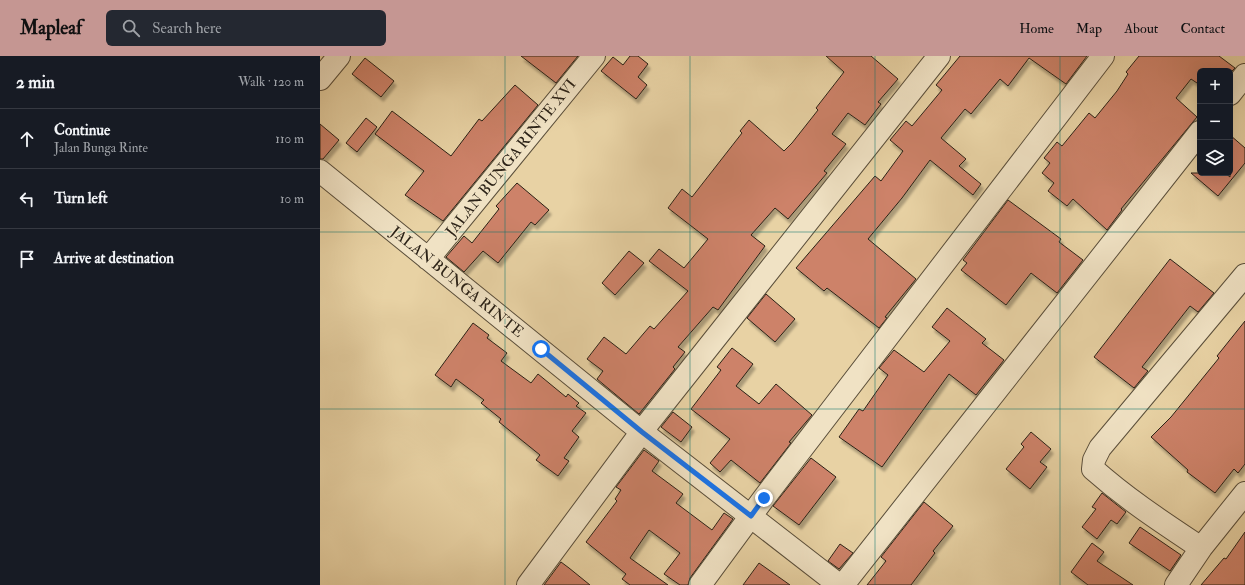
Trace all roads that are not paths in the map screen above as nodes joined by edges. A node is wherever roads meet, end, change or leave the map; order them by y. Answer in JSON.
{"nodes":[{"id":1,"x":339,"y":56,"type":"edge"},
{"id":2,"x":594,"y":56,"type":"edge"},
{"id":3,"x":939,"y":56,"type":"edge"},
{"id":4,"x":1104,"y":56,"type":"edge"},
{"id":5,"x":1245,"y":75,"type":"edge"},
{"id":6,"x":320,"y":79,"type":"edge"},
{"id":7,"x":1233,"y":90,"type":"edge"},
{"id":8,"x":1197,"y":136,"type":"edge"},
{"id":9,"x":320,"y":171,"type":"edge"},
{"id":10,"x":428,"y":259,"type":"junction"},
{"id":11,"x":1245,"y":275,"type":"edge"},
{"id":12,"x":642,"y":432,"type":"junction"},
{"id":13,"x":1245,"y":493,"type":"edge"},
{"id":14,"x":751,"y":516,"type":"junction"},
{"id":15,"x":1201,"y":548,"type":"junction"},
{"id":16,"x":528,"y":585,"type":"edge"},
{"id":17,"x":700,"y":585,"type":"edge"},
{"id":18,"x":839,"y":585,"type":"edge"},
{"id":19,"x":843,"y":585,"type":"edge"},
{"id":20,"x":1176,"y":585,"type":"edge"}],
"edges":[{"from":1,"to":6,"type":"street"},
{"from":2,"to":10,"type":"street","name":"JALAN BUNGA RINTE XVI"},
{"from":3,"to":12,"type":"street"},
{"from":4,"to":14,"type":"street"},
{"from":5,"to":7,"type":"street"},
{"from":8,"to":19,"type":"street"},
{"from":9,"to":10,"type":"street","name":"JALAN BUNGA RINTE"},
{"from":10,"to":12,"type":"street","name":"JALAN BUNGA RINTE"},
{"from":11,"to":15,"type":"street"},
{"from":12,"to":14,"type":"street","name":"JALAN BUNGA RINTE"},
{"from":12,"to":16,"type":"street"},
{"from":13,"to":15,"type":"street"},
{"from":14,"to":17,"type":"street"},
{"from":14,"to":18,"type":"street","name":"JALAN BUNGA RINTE"},
{"from":15,"to":20,"type":"street"}]}
